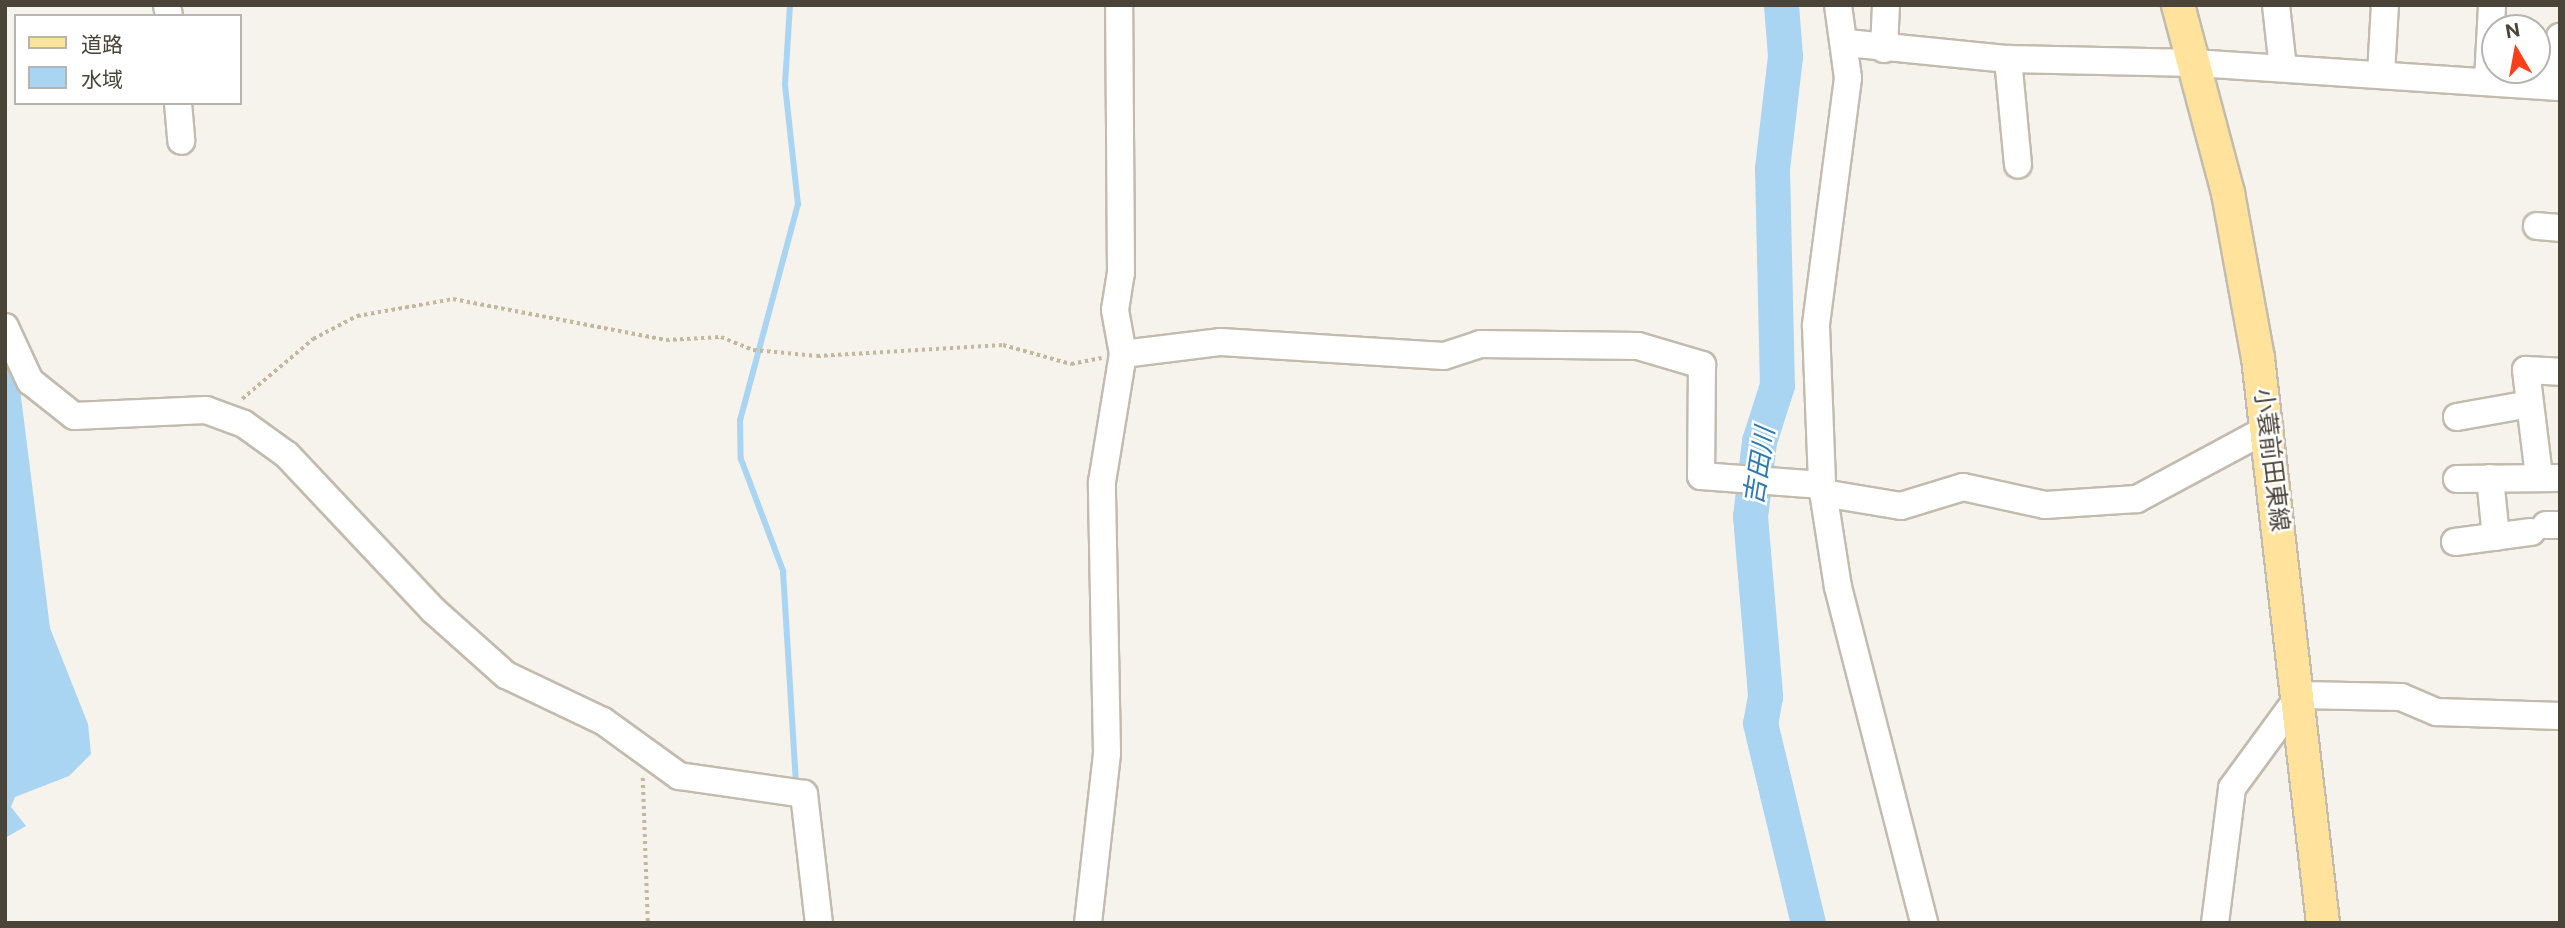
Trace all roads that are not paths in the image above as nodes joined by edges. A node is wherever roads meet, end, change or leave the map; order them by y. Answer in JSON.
{"nodes":[{"id":1,"x":1119,"y":5,"type":"edge"},
{"id":2,"x":1838,"y":5,"type":"edge"},
{"id":3,"x":1886,"y":5,"type":"edge"},
{"id":4,"x":2178,"y":5,"type":"edge"},
{"id":5,"x":2276,"y":5,"type":"edge"},
{"id":6,"x":2385,"y":5,"type":"edge"},
{"id":7,"x":2560,"y":37,"type":"edge"},
{"id":8,"x":1847,"y":43,"type":"junction"},
{"id":9,"x":1884,"y":50,"type":"junction"},
{"id":10,"x":2008,"y":59,"type":"junction"},
{"id":11,"x":2195,"y":63,"type":"junction"},
{"id":12,"x":2283,"y":68,"type":"junction"},
{"id":13,"x":2381,"y":74,"type":"junction"},
{"id":14,"x":2481,"y":80,"type":"edge"},
{"id":15,"x":2533,"y":84,"type":"edge"},
{"id":16,"x":2556,"y":86,"type":"edge"},
{"id":17,"x":178,"y":105,"type":"edge"},
{"id":18,"x":181,"y":141,"type":"dead end"},
{"id":19,"x":2018,"y":165,"type":"dead end"},
{"id":20,"x":5,"y":327,"type":"edge"},
{"id":21,"x":1123,"y":354,"type":"junction"},
{"id":22,"x":2560,"y":372,"type":"edge"},
{"id":23,"x":2530,"y":404,"type":"junction"},
{"id":24,"x":2457,"y":416,"type":"dead end"},
{"id":25,"x":2269,"y":428,"type":"junction"},
{"id":26,"x":2549,"y":477,"type":"edge"},
{"id":27,"x":2490,"y":478,"type":"junction"},
{"id":28,"x":2457,"y":479,"type":"dead end"},
{"id":29,"x":1822,"y":489,"type":"junction"},
{"id":30,"x":2546,"y":527,"type":"edge"},
{"id":31,"x":2496,"y":537,"type":"junction"},
{"id":32,"x":2455,"y":542,"type":"dead end"},
{"id":33,"x":2300,"y":695,"type":"junction"},
{"id":34,"x":2560,"y":716,"type":"edge"},
{"id":35,"x":819,"y":923,"type":"edge"},
{"id":36,"x":1088,"y":923,"type":"edge"},
{"id":37,"x":1924,"y":923,"type":"edge"},
{"id":38,"x":2215,"y":923,"type":"edge"},
{"id":39,"x":2323,"y":923,"type":"edge"}],
"edges":[{"from":1,"to":21,"type":"street"},
{"from":2,"to":8,"type":"street"},
{"from":3,"to":9,"type":"street"},
{"from":4,"to":11,"type":"main road","name":"小蓑前田東線"},
{"from":5,"to":12,"type":"street"},
{"from":6,"to":13,"type":"street"},
{"from":7,"to":16,"type":"street"},
{"from":8,"to":9,"type":"street"},
{"from":8,"to":29,"type":"street"},
{"from":9,"to":10,"type":"street"},
{"from":10,"to":11,"type":"street"},
{"from":10,"to":19,"type":"street"},
{"from":11,"to":12,"type":"street"},
{"from":11,"to":25,"type":"main road","name":"小蓑前田東線"},
{"from":12,"to":13,"type":"street"},
{"from":13,"to":14,"type":"street"},
{"from":15,"to":16,"type":"street"},
{"from":17,"to":18,"type":"street"},
{"from":20,"to":35,"type":"street"},
{"from":21,"to":29,"type":"street"},
{"from":21,"to":36,"type":"street"},
{"from":22,"to":23,"type":"street"},
{"from":23,"to":24,"type":"street"},
{"from":23,"to":26,"type":"street"},
{"from":25,"to":29,"type":"street"},
{"from":25,"to":33,"type":"main road","name":"小蓑前田東線"},
{"from":26,"to":27,"type":"street"},
{"from":27,"to":28,"type":"street"},
{"from":27,"to":31,"type":"street"},
{"from":29,"to":37,"type":"street"},
{"from":30,"to":31,"type":"street"},
{"from":31,"to":32,"type":"street"},
{"from":33,"to":34,"type":"street"},
{"from":33,"to":38,"type":"street"},
{"from":33,"to":39,"type":"main road","name":"小蓑前田東線"}]}
